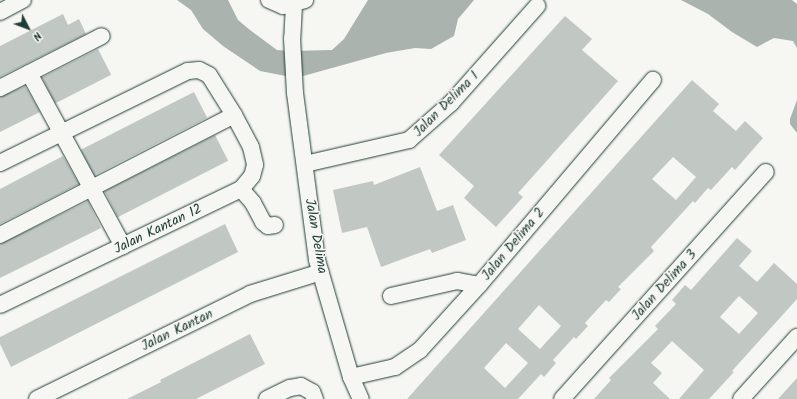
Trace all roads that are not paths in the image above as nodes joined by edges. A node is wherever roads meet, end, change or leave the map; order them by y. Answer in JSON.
{"nodes":[{"id":1,"x":23,"y":0,"type":"edge"},
{"id":2,"x":269,"y":0,"type":"edge"},
{"id":3,"x":300,"y":2,"type":"edge"},
{"id":4,"x":537,"y":6,"type":"dead end"},
{"id":5,"x":0,"y":12,"type":"edge"},
{"id":6,"x":102,"y":36,"type":"dead end"},
{"id":7,"x":30,"y":73,"type":"junction"},
{"id":8,"x":653,"y":80,"type":"dead end"},
{"id":9,"x":0,"y":88,"type":"edge"},
{"id":10,"x":234,"y":115,"type":"junction"},
{"id":11,"x":59,"y":132,"type":"junction"},
{"id":12,"x":0,"y":163,"type":"edge"},
{"id":13,"x":305,"y":164,"type":"junction"},
{"id":14,"x":766,"y":172,"type":"dead end"},
{"id":15,"x":90,"y":188,"type":"junction"},
{"id":16,"x":241,"y":189,"type":"junction"},
{"id":17,"x":275,"y":225,"type":"dead end"},
{"id":18,"x":0,"y":235,"type":"edge"},
{"id":19,"x":123,"y":246,"type":"junction"},
{"id":20,"x":321,"y":272,"type":"junction"},
{"id":21,"x":479,"y":285,"type":"junction"},
{"id":22,"x":391,"y":296,"type":"dead end"},
{"id":23,"x":0,"y":305,"type":"edge"},
{"id":24,"x":797,"y":337,"type":"edge"},
{"id":25,"x":351,"y":377,"type":"junction"},
{"id":26,"x":37,"y":399,"type":"edge"},
{"id":27,"x":267,"y":399,"type":"edge"},
{"id":28,"x":315,"y":399,"type":"edge"},
{"id":29,"x":361,"y":399,"type":"edge"},
{"id":30,"x":562,"y":399,"type":"edge"},
{"id":31,"x":742,"y":399,"type":"edge"}],
"edges":[{"from":1,"to":5,"type":"street"},
{"from":2,"to":3,"type":"street"},
{"from":3,"to":13,"type":"street","name":"Jalan Delima"},
{"from":4,"to":13,"type":"street","name":"Jalan Delima 1"},
{"from":6,"to":7,"type":"street"},
{"from":7,"to":9,"type":"street"},
{"from":7,"to":11,"type":"street"},
{"from":8,"to":21,"type":"street","name":"Jalan Delima 2"},
{"from":10,"to":11,"type":"street","name":"Jalan Kantan 12"},
{"from":10,"to":15,"type":"street"},
{"from":10,"to":16,"type":"street","name":"Jalan Kantan 12"},
{"from":11,"to":12,"type":"street","name":"Jalan Kantan 12"},
{"from":11,"to":15,"type":"street"},
{"from":13,"to":20,"type":"street","name":"Jalan Delima"},
{"from":14,"to":30,"type":"street","name":"Jalan Delima 3"},
{"from":15,"to":18,"type":"street"},
{"from":15,"to":19,"type":"street"},
{"from":16,"to":17,"type":"street"},
{"from":16,"to":19,"type":"street","name":"Jalan Kantan 12"},
{"from":19,"to":23,"type":"street","name":"Jalan Kantan 12"},
{"from":20,"to":25,"type":"street","name":"Jalan Delima"},
{"from":20,"to":26,"type":"street","name":"Jalan Kantan"},
{"from":21,"to":22,"type":"street"},
{"from":21,"to":25,"type":"street","name":"Jalan Delima 2"},
{"from":24,"to":31,"type":"street"},
{"from":25,"to":29,"type":"street","name":"Jalan Delima"},
{"from":27,"to":28,"type":"street"}]}
